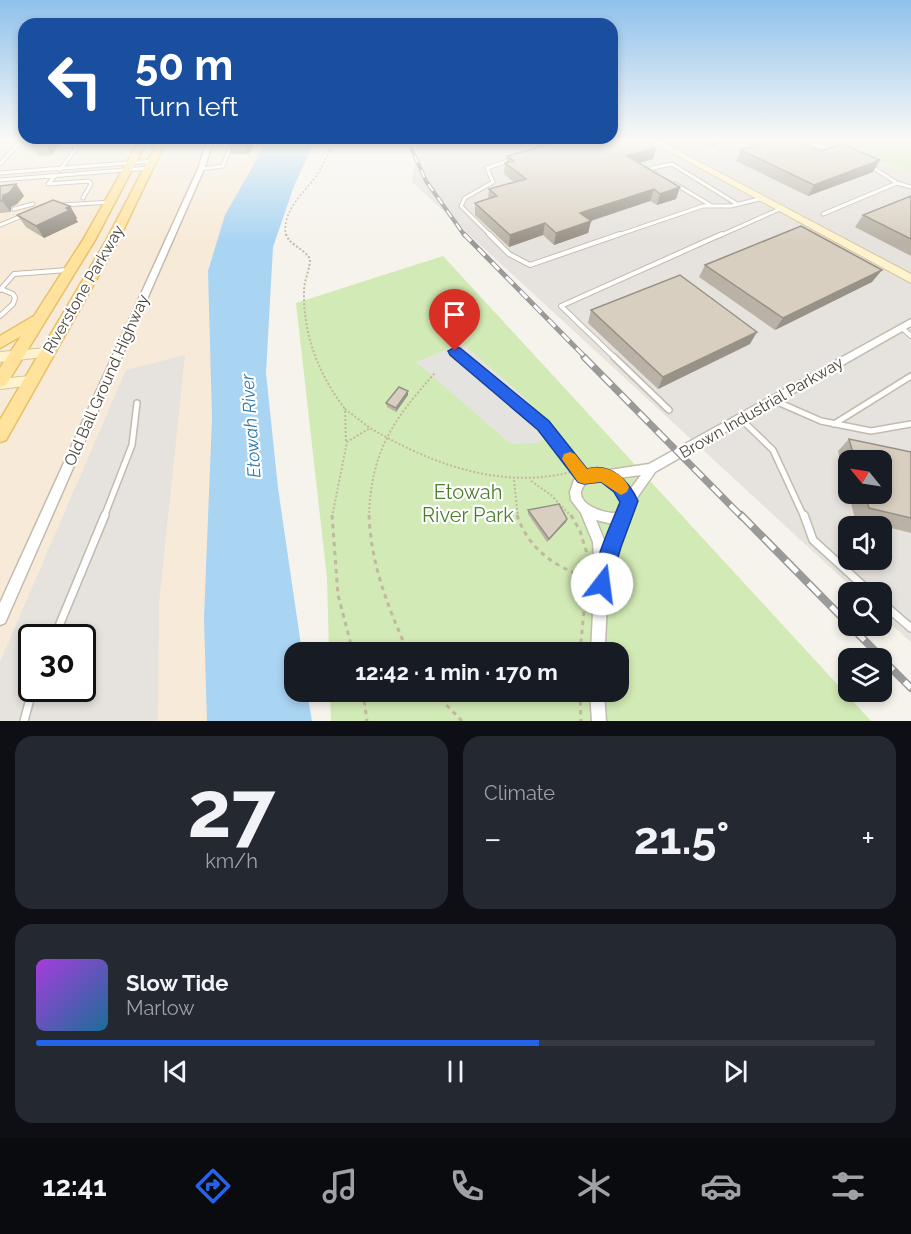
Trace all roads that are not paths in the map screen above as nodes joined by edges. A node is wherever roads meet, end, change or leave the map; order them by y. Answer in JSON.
{"nodes":[{"id":1,"x":65,"y":175,"type":"edge"},
{"id":2,"x":125,"y":175,"type":"edge"},
{"id":3,"x":146,"y":175,"type":"edge"},
{"id":4,"x":198,"y":175,"type":"edge"},
{"id":5,"x":490,"y":175,"type":"edge"},
{"id":6,"x":690,"y":175,"type":"edge"},
{"id":7,"x":719,"y":175,"type":"edge"},
{"id":8,"x":883,"y":175,"type":"edge"},
{"id":9,"x":55,"y":176,"type":"junction"},
{"id":10,"x":0,"y":180,"type":"edge"},
{"id":11,"x":672,"y":182,"type":"edge"},
{"id":12,"x":897,"y":183,"type":"junction"},
{"id":13,"x":911,"y":187,"type":"edge"},
{"id":14,"x":82,"y":198,"type":"dead end"},
{"id":15,"x":763,"y":198,"type":"junction"},
{"id":16,"x":111,"y":201,"type":"junction"},
{"id":17,"x":33,"y":204,"type":"dead end"},
{"id":18,"x":737,"y":204,"type":"junction"},
{"id":19,"x":56,"y":206,"type":"edge"},
{"id":20,"x":713,"y":206,"type":"junction"},
{"id":21,"x":782,"y":208,"type":"junction"},
{"id":22,"x":14,"y":209,"type":"dead end"},
{"id":23,"x":28,"y":214,"type":"edge"},
{"id":24,"x":823,"y":214,"type":"dead end"},
{"id":25,"x":0,"y":225,"type":"edge"},
{"id":26,"x":70,"y":270,"type":"junction"},
{"id":27,"x":911,"y":279,"type":"edge"},
{"id":28,"x":1,"y":289,"type":"edge"},
{"id":29,"x":43,"y":313,"type":"junction"},
{"id":30,"x":0,"y":316,"type":"edge"},
{"id":31,"x":911,"y":322,"type":"edge"},
{"id":32,"x":902,"y":327,"type":"junction"},
{"id":33,"x":911,"y":336,"type":"edge"},
{"id":34,"x":0,"y":344,"type":"edge"},
{"id":35,"x":455,"y":351,"type":"dead end"},
{"id":36,"x":47,"y":353,"type":"junction"},
{"id":37,"x":17,"y":356,"type":"junction"},
{"id":38,"x":0,"y":357,"type":"edge"},
{"id":39,"x":911,"y":376,"type":"edge"},
{"id":40,"x":30,"y":381,"type":"junction"},
{"id":41,"x":0,"y":383,"type":"edge"},
{"id":42,"x":773,"y":400,"type":"junction"},
{"id":43,"x":137,"y":403,"type":"dead end"},
{"id":44,"x":669,"y":410,"type":"dead end"},
{"id":45,"x":741,"y":419,"type":"junction"},
{"id":46,"x":834,"y":424,"type":"junction"},
{"id":47,"x":911,"y":424,"type":"edge"},
{"id":48,"x":0,"y":435,"type":"edge"},
{"id":49,"x":651,"y":469,"type":"junction"},
{"id":50,"x":581,"y":472,"type":"junction"},
{"id":51,"x":605,"y":475,"type":"junction"},
{"id":52,"x":629,"y":501,"type":"junction"},
{"id":53,"x":586,"y":511,"type":"junction"},
{"id":54,"x":622,"y":518,"type":"junction"},
{"id":55,"x":859,"y":582,"type":"edge"},
{"id":56,"x":602,"y":584,"type":"junction"},
{"id":57,"x":892,"y":612,"type":"edge"},
{"id":58,"x":0,"y":618,"type":"edge"},
{"id":59,"x":60,"y":624,"type":"edge"},
{"id":60,"x":911,"y":628,"type":"edge"},
{"id":61,"x":599,"y":642,"type":"edge"},
{"id":62,"x":29,"y":702,"type":"edge"},
{"id":63,"x":598,"y":702,"type":"edge"},
{"id":64,"x":24,"y":721,"type":"edge"},
{"id":65,"x":599,"y":721,"type":"edge"}],
"edges":[{"from":1,"to":9,"type":"lane"},
{"from":2,"to":16,"type":"main road","name":"Riverstone Parkway"},
{"from":3,"to":36,"type":"main road","name":"Riverstone Parkway"},
{"from":4,"to":58,"type":"street","name":"Old Ball Ground Highway"},
{"from":5,"to":20,"type":"lane"},
{"from":6,"to":18,"type":"lane"},
{"from":7,"to":15,"type":"street"},
{"from":8,"to":12,"type":"lane"},
{"from":9,"to":10,"type":"lane"},
{"from":9,"to":14,"type":"lane"},
{"from":11,"to":20,"type":"lane"},
{"from":12,"to":13,"type":"lane"},
{"from":12,"to":24,"type":"lane"},
{"from":15,"to":18,"type":"lane"},
{"from":15,"to":21,"type":"street"},
{"from":16,"to":19,"type":"lane"},
{"from":16,"to":26,"type":"main road","name":"Riverstone Parkway"},
{"from":17,"to":22,"type":"lane"},
{"from":18,"to":20,"type":"lane"},
{"from":21,"to":27,"type":"street"},
{"from":21,"to":44,"type":"lane"},
{"from":23,"to":25,"type":"lane"},
{"from":26,"to":28,"type":"lane"},
{"from":26,"to":29,"type":"main road","name":"Riverstone Parkway"},
{"from":28,"to":30,"type":"lane"},
{"from":29,"to":34,"type":"main road"},
{"from":29,"to":37,"type":"main road","name":"Riverstone Parkway"},
{"from":31,"to":32,"type":"street","name":"Brown Industrial Parkway"},
{"from":32,"to":33,"type":"lane"},
{"from":32,"to":42,"type":"street","name":"Brown Industrial Parkway"},
{"from":35,"to":50,"type":"lane"},
{"from":36,"to":37,"type":"street"},
{"from":36,"to":40,"type":"main road","name":"Riverstone Parkway"},
{"from":37,"to":38,"type":"street"},
{"from":37,"to":41,"type":"main road","name":"Riverstone Parkway"},
{"from":39,"to":46,"type":"lane"},
{"from":40,"to":41,"type":"street"},
{"from":40,"to":48,"type":"main road","name":"Riverstone Parkway"},
{"from":42,"to":45,"type":"street","name":"Brown Industrial Parkway"},
{"from":42,"to":46,"type":"lane"},
{"from":43,"to":59,"type":"lane"},
{"from":45,"to":49,"type":"street","name":"Brown Industrial Parkway"},
{"from":45,"to":55,"type":"lane"},
{"from":46,"to":47,"type":"lane"},
{"from":49,"to":51,"type":"street","name":"Brown Industrial Parkway"},
{"from":49,"to":52,"type":"street"},
{"from":50,"to":51,"type":"street"},
{"from":50,"to":53,"type":"street"},
{"from":51,"to":52,"type":"street"},
{"from":52,"to":54,"type":"street"},
{"from":53,"to":54,"type":"street"},
{"from":53,"to":56,"type":"street"},
{"from":54,"to":56,"type":"street"},
{"from":56,"to":61,"type":"street"},
{"from":57,"to":60,"type":"lane"},
{"from":62,"to":64,"type":"lane"},
{"from":63,"to":65,"type":"street"}]}
